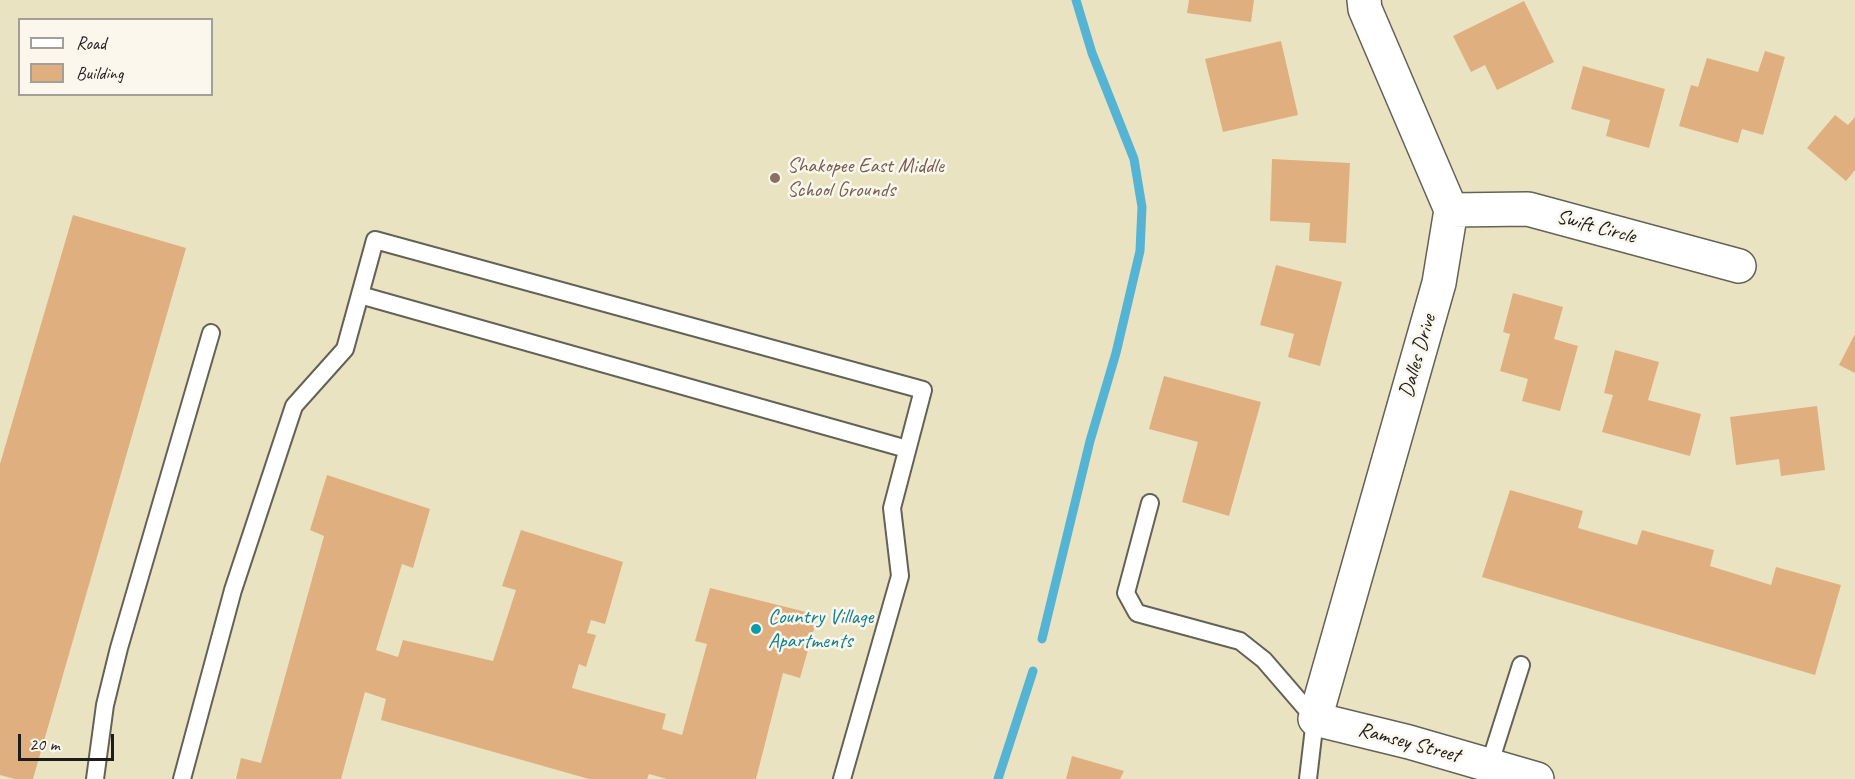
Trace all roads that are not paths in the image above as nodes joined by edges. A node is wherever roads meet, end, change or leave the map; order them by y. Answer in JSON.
{"nodes":[{"id":1,"x":1364,"y":0,"type":"edge"},
{"id":2,"x":1451,"y":210,"type":"junction"},
{"id":3,"x":1739,"y":266,"type":"dead end"},
{"id":4,"x":360,"y":294,"type":"junction"},
{"id":5,"x":211,"y":333,"type":"dead end"},
{"id":6,"x":907,"y":449,"type":"junction"},
{"id":7,"x":1150,"y":503,"type":"dead end"},
{"id":8,"x":1521,"y":665,"type":"dead end"},
{"id":9,"x":1315,"y":719,"type":"junction"},
{"id":10,"x":1488,"y":772,"type":"edge"},
{"id":11,"x":95,"y":779,"type":"edge"},
{"id":12,"x":182,"y":779,"type":"edge"},
{"id":13,"x":842,"y":779,"type":"edge"},
{"id":14,"x":1308,"y":779,"type":"edge"},
{"id":15,"x":1537,"y":779,"type":"edge"}],
"edges":[{"from":1,"to":2,"type":"street"},
{"from":2,"to":3,"type":"street","name":"Swift Circle"},
{"from":2,"to":9,"type":"street","name":"Dalles Drive"},
{"from":4,"to":6,"type":"lane"},
{"from":4,"to":6,"type":"lane"},
{"from":4,"to":12,"type":"lane"},
{"from":5,"to":11,"type":"lane"},
{"from":6,"to":13,"type":"lane"},
{"from":7,"to":9,"type":"lane"},
{"from":8,"to":10,"type":"lane"},
{"from":9,"to":10,"type":"street","name":"Ramsey Street"},
{"from":9,"to":14,"type":"lane"},
{"from":10,"to":15,"type":"street","name":"Ramsey Street"}]}
